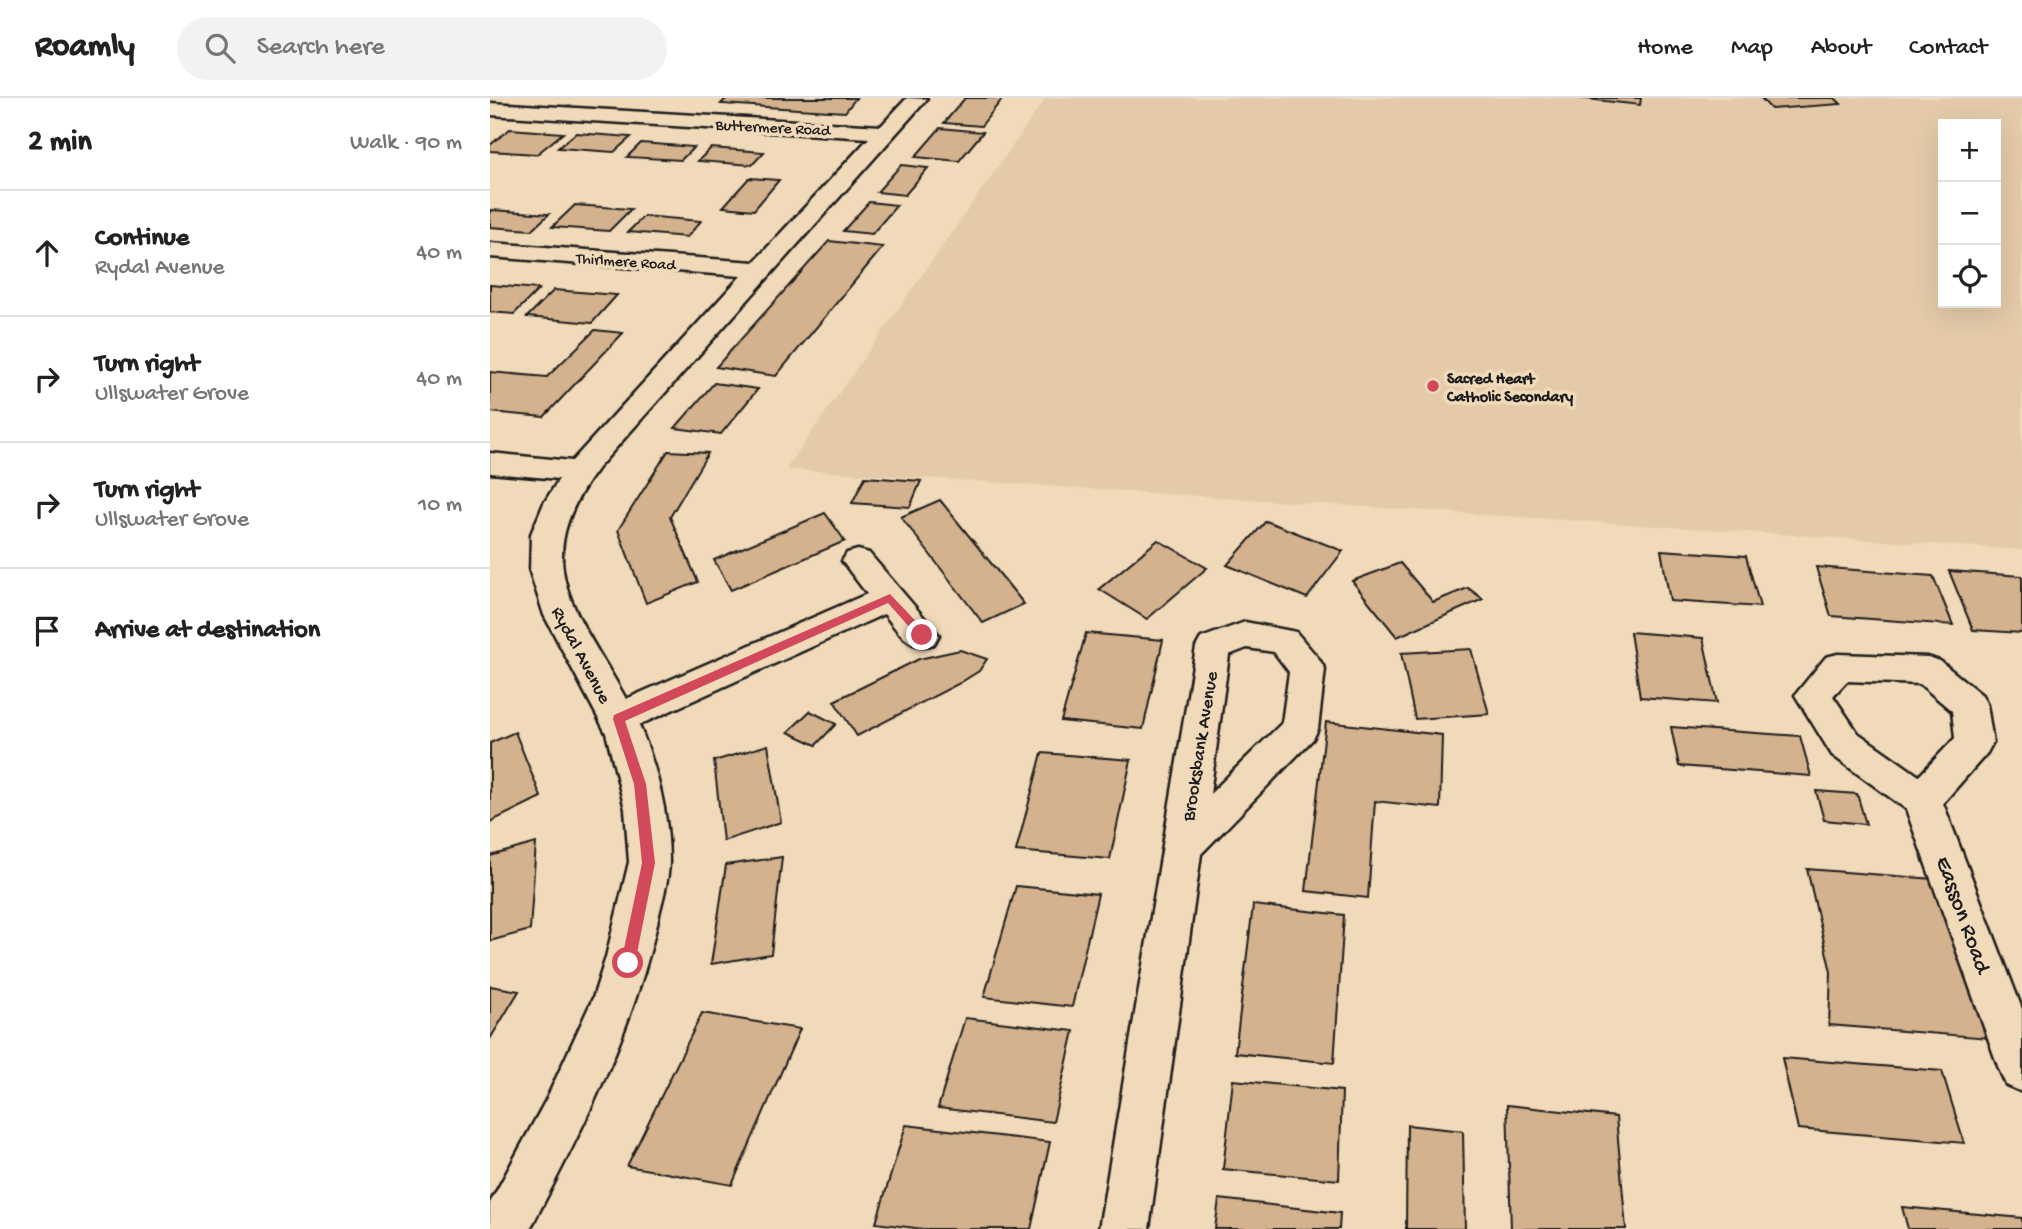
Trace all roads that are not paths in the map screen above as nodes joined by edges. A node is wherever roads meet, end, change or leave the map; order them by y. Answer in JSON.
{"nodes":[{"id":1,"x":662,"y":98,"type":"edge"},
{"id":2,"x":917,"y":99,"type":"edge"},
{"id":3,"x":490,"y":109,"type":"edge"},
{"id":4,"x":636,"y":118,"type":"junction"},
{"id":5,"x":888,"y":133,"type":"junction"},
{"id":6,"x":490,"y":250,"type":"edge"},
{"id":7,"x":762,"y":270,"type":"junction"},
{"id":8,"x":490,"y":463,"type":"edge"},
{"id":9,"x":579,"y":471,"type":"junction"},
{"id":10,"x":858,"y":561,"type":"dead end"},
{"id":11,"x":890,"y":598,"type":"junction"},
{"id":12,"x":922,"y":635,"type":"dead end"},
{"id":13,"x":618,"y":719,"type":"junction"},
{"id":14,"x":1922,"y":799,"type":"dead end"},
{"id":15,"x":1183,"y":846,"type":"junction"},
{"id":16,"x":2022,"y":1069,"type":"edge"},
{"id":17,"x":503,"y":1229,"type":"edge"},
{"id":18,"x":1124,"y":1229,"type":"edge"}],
"edges":[{"from":1,"to":4,"type":"street"},
{"from":2,"to":5,"type":"street","name":"Rydal Avenue"},
{"from":3,"to":4,"type":"street","name":"Buttermere Road"},
{"from":4,"to":5,"type":"street","name":"Buttermere Road"},
{"from":5,"to":7,"type":"street","name":"Rydal Avenue"},
{"from":6,"to":7,"type":"street","name":"Thirlmere Road"},
{"from":7,"to":9,"type":"street","name":"Rydal Avenue"},
{"from":8,"to":9,"type":"street"},
{"from":9,"to":13,"type":"street","name":"Rydal Avenue"},
{"from":10,"to":11,"type":"street"},
{"from":11,"to":12,"type":"street"},
{"from":11,"to":13,"type":"street"},
{"from":13,"to":17,"type":"street","name":"Rydal Avenue"},
{"from":14,"to":16,"type":"street","name":"Easson Road"},
{"from":15,"to":15,"type":"street","name":"Brooksbank Avenue"},
{"from":15,"to":18,"type":"street","name":"Brooksbank Avenue"}]}
